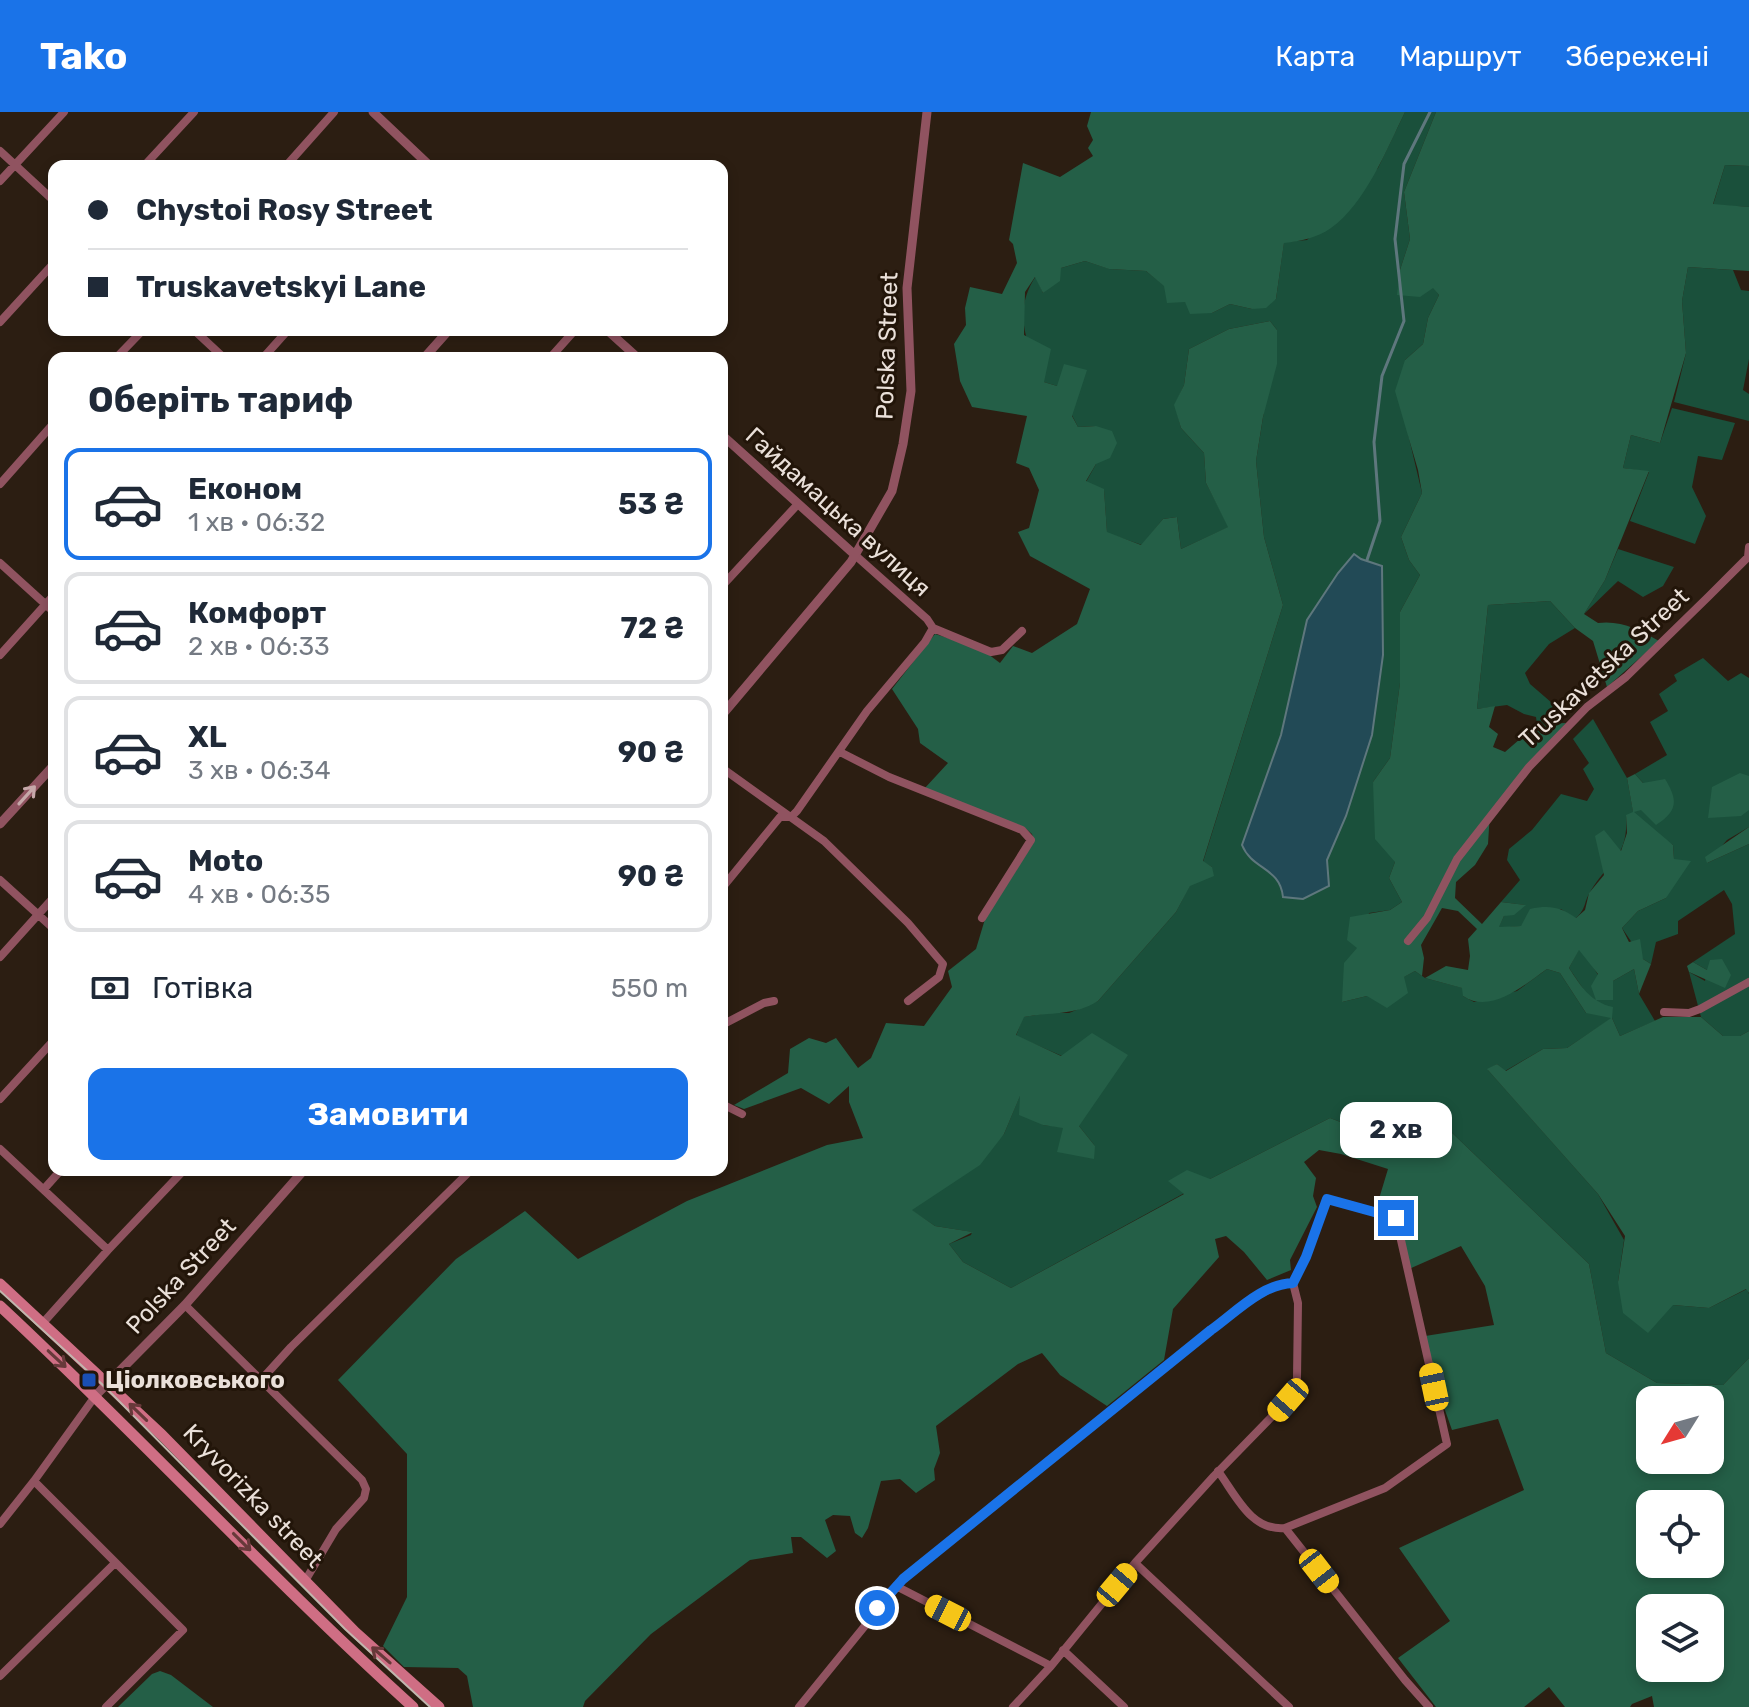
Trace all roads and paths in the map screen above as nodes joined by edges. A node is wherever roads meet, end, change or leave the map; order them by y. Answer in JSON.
{"nodes":[{"id":1,"x":64,"y":112,"type":"edge"},
{"id":2,"x":194,"y":112,"type":"edge"},
{"id":3,"x":334,"y":112,"type":"edge"},
{"id":4,"x":373,"y":112,"type":"edge"},
{"id":5,"x":927,"y":112,"type":"edge"},
{"id":6,"x":0,"y":151,"type":"edge"},
{"id":7,"x":150,"y":160,"type":"edge"},
{"id":8,"x":291,"y":160,"type":"edge"},
{"id":9,"x":424,"y":160,"type":"edge"},
{"id":10,"x":14,"y":165,"type":"junction"},
{"id":11,"x":0,"y":181,"type":"edge"},
{"id":12,"x":48,"y":196,"type":"edge"},
{"id":13,"x":48,"y":270,"type":"edge"},
{"id":14,"x":0,"y":322,"type":"edge"},
{"id":15,"x":137,"y":336,"type":"edge"},
{"id":16,"x":200,"y":336,"type":"edge"},
{"id":17,"x":283,"y":336,"type":"edge"},
{"id":18,"x":444,"y":336,"type":"edge"},
{"id":19,"x":570,"y":336,"type":"edge"},
{"id":20,"x":614,"y":336,"type":"edge"},
{"id":21,"x":122,"y":352,"type":"edge"},
{"id":22,"x":218,"y":352,"type":"edge"},
{"id":23,"x":268,"y":352,"type":"edge"},
{"id":24,"x":429,"y":352,"type":"edge"},
{"id":25,"x":555,"y":352,"type":"edge"},
{"id":26,"x":631,"y":352,"type":"edge"},
{"id":27,"x":48,"y":430,"type":"edge"},
{"id":28,"x":728,"y":440,"type":"edge"},
{"id":29,"x":0,"y":484,"type":"edge"},
{"id":30,"x":798,"y":504,"type":"junction"},
{"id":31,"x":1749,"y":554,"type":"edge"},
{"id":32,"x":855,"y":555,"type":"junction"},
{"id":33,"x":0,"y":563,"type":"edge"},
{"id":34,"x":728,"y":580,"type":"edge"},
{"id":35,"x":48,"y":602,"type":"edge"},
{"id":36,"x":46,"y":604,"type":"junction"},
{"id":37,"x":933,"y":628,"type":"junction"},
{"id":38,"x":1022,"y":631,"type":"dead end"},
{"id":39,"x":0,"y":655,"type":"edge"},
{"id":40,"x":728,"y":708,"type":"edge"},
{"id":41,"x":840,"y":752,"type":"junction"},
{"id":42,"x":48,"y":772,"type":"edge"},
{"id":43,"x":728,"y":772,"type":"edge"},
{"id":44,"x":791,"y":817,"type":"junction"},
{"id":45,"x":0,"y":824,"type":"edge"},
{"id":46,"x":0,"y":880,"type":"edge"},
{"id":47,"x":728,"y":881,"type":"edge"},
{"id":48,"x":48,"y":904,"type":"edge"},
{"id":49,"x":38,"y":915,"type":"junction"},
{"id":50,"x":982,"y":918,"type":"dead end"},
{"id":51,"x":48,"y":924,"type":"edge"},
{"id":52,"x":1408,"y":941,"type":"dead end"},
{"id":53,"x":0,"y":957,"type":"edge"},
{"id":54,"x":1749,"y":982,"type":"edge"},
{"id":55,"x":774,"y":1001,"type":"dead end"},
{"id":56,"x":908,"y":1001,"type":"dead end"},
{"id":57,"x":1664,"y":1012,"type":"dead end"},
{"id":58,"x":728,"y":1022,"type":"edge"},
{"id":59,"x":48,"y":1047,"type":"edge"},
{"id":60,"x":0,"y":1099,"type":"edge"},
{"id":61,"x":728,"y":1107,"type":"edge"},
{"id":62,"x":742,"y":1114,"type":"dead end"},
{"id":63,"x":0,"y":1149,"type":"edge"},
{"id":64,"x":56,"y":1176,"type":"edge"},
{"id":65,"x":178,"y":1176,"type":"edge"},
{"id":66,"x":299,"y":1176,"type":"edge"},
{"id":67,"x":465,"y":1176,"type":"edge"},
{"id":68,"x":44,"y":1189,"type":"junction"},
{"id":69,"x":108,"y":1250,"type":"junction"},
{"id":70,"x":1293,"y":1283,"type":"junction"},
{"id":71,"x":0,"y":1284,"type":"edge"},
{"id":72,"x":185,"y":1305,"type":"junction"},
{"id":73,"x":2,"y":1312,"type":"edge"},
{"id":74,"x":42,"y":1324,"type":"junction"},
{"id":75,"x":262,"y":1379,"type":"junction"},
{"id":76,"x":107,"y":1382,"type":"junction"},
{"id":77,"x":96,"y":1395,"type":"junction"},
{"id":78,"x":1218,"y":1471,"type":"junction"},
{"id":79,"x":34,"y":1481,"type":"junction"},
{"id":80,"x":0,"y":1524,"type":"edge"},
{"id":81,"x":1285,"y":1528,"type":"junction"},
{"id":82,"x":1135,"y":1563,"type":"junction"},
{"id":83,"x":114,"y":1564,"type":"junction"},
{"id":84,"x":305,"y":1581,"type":"junction"},
{"id":85,"x":896,"y":1586,"type":"junction"},
{"id":86,"x":1063,"y":1650,"type":"junction"},
{"id":87,"x":1051,"y":1666,"type":"junction"},
{"id":88,"x":0,"y":1676,"type":"edge"},
{"id":89,"x":106,"y":1707,"type":"edge"},
{"id":90,"x":413,"y":1707,"type":"edge"},
{"id":91,"x":439,"y":1707,"type":"edge"},
{"id":92,"x":799,"y":1707,"type":"edge"},
{"id":93,"x":1013,"y":1707,"type":"edge"},
{"id":94,"x":1124,"y":1707,"type":"edge"},
{"id":95,"x":1289,"y":1707,"type":"edge"},
{"id":96,"x":1429,"y":1707,"type":"edge"}],
"edges":[{"from":1,"to":10,"type":"street"},
{"from":2,"to":7,"type":"street"},
{"from":3,"to":8,"type":"street"},
{"from":4,"to":9,"type":"street"},
{"from":5,"to":32,"type":"street","name":"Polska Street"},
{"from":6,"to":10,"type":"street"},
{"from":10,"to":11,"type":"street"},
{"from":10,"to":12,"type":"street"},
{"from":13,"to":14,"type":"street"},
{"from":15,"to":21,"type":"street"},
{"from":16,"to":22,"type":"street"},
{"from":17,"to":23,"type":"street"},
{"from":18,"to":24,"type":"street"},
{"from":19,"to":25,"type":"street"},
{"from":20,"to":26,"type":"street"},
{"from":27,"to":29,"type":"street"},
{"from":28,"to":30,"type":"street","name":"Гайдамацька вулиця"},
{"from":30,"to":32,"type":"street","name":"Гайдамацька вулиця"},
{"from":30,"to":34,"type":"street"},
{"from":31,"to":52,"type":"street","name":"Truskavetska Street"},
{"from":32,"to":37,"type":"street","name":"Гайдамацька вулиця"},
{"from":32,"to":40,"type":"street","name":"Polska Street"},
{"from":33,"to":36,"type":"street"},
{"from":35,"to":36,"type":"street"},
{"from":36,"to":39,"type":"street"},
{"from":37,"to":38,"type":"street"},
{"from":37,"to":41,"type":"street"},
{"from":41,"to":44,"type":"street"},
{"from":41,"to":50,"type":"street"},
{"from":45,"to":42,"type":"street","one_way":true},
{"from":43,"to":44,"type":"street"},
{"from":44,"to":47,"type":"street"},
{"from":44,"to":56,"type":"street"},
{"from":46,"to":49,"type":"street"},
{"from":48,"to":49,"type":"street"},
{"from":49,"to":51,"type":"street"},
{"from":49,"to":53,"type":"street"},
{"from":54,"to":57,"type":"street"},
{"from":55,"to":58,"type":"street"},
{"from":59,"to":60,"type":"street"},
{"from":61,"to":62,"type":"street"},
{"from":63,"to":68,"type":"street"},
{"from":64,"to":68,"type":"street"},
{"from":65,"to":69,"type":"street"},
{"from":66,"to":72,"type":"street","name":"Polska Street"},
{"from":67,"to":75,"type":"street"},
{"from":68,"to":69,"type":"street"},
{"from":69,"to":74,"type":"street"},
{"from":70,"to":78,"type":"street"},
{"from":70,"to":81,"type":"street"},
{"from":70,"to":85,"type":"street"},
{"from":71,"to":74,"type":"main road","name":"Kryvorizka street"},
{"from":72,"to":75,"type":"street"},
{"from":72,"to":76,"type":"street","name":"Polska Street"},
{"from":73,"to":77,"type":"main road","name":"Kryvorizka street","one_way":true},
{"from":74,"to":76,"type":"main road","name":"Kryvorizka street"},
{"from":75,"to":84,"type":"street"},
{"from":76,"to":77,"type":"street","name":"Polska Street"},
{"from":84,"to":76,"type":"main road","name":"Kryvorizka street","one_way":true},
{"from":77,"to":79,"type":"street","name":"Polska Street"},
{"from":77,"to":90,"type":"main road","name":"Kryvorizka street","one_way":true},
{"from":78,"to":81,"type":"street"},
{"from":78,"to":82,"type":"street"},
{"from":79,"to":80,"type":"street","name":"Polska Street"},
{"from":79,"to":83,"type":"street"},
{"from":81,"to":96,"type":"street"},
{"from":82,"to":86,"type":"street"},
{"from":82,"to":95,"type":"street"},
{"from":83,"to":88,"type":"street"},
{"from":83,"to":89,"type":"street"},
{"from":91,"to":84,"type":"main road","name":"Kryvorizka street","one_way":true},
{"from":85,"to":87,"type":"street"},
{"from":85,"to":92,"type":"street"},
{"from":86,"to":87,"type":"street"},
{"from":86,"to":94,"type":"street"},
{"from":87,"to":93,"type":"street"}]}
